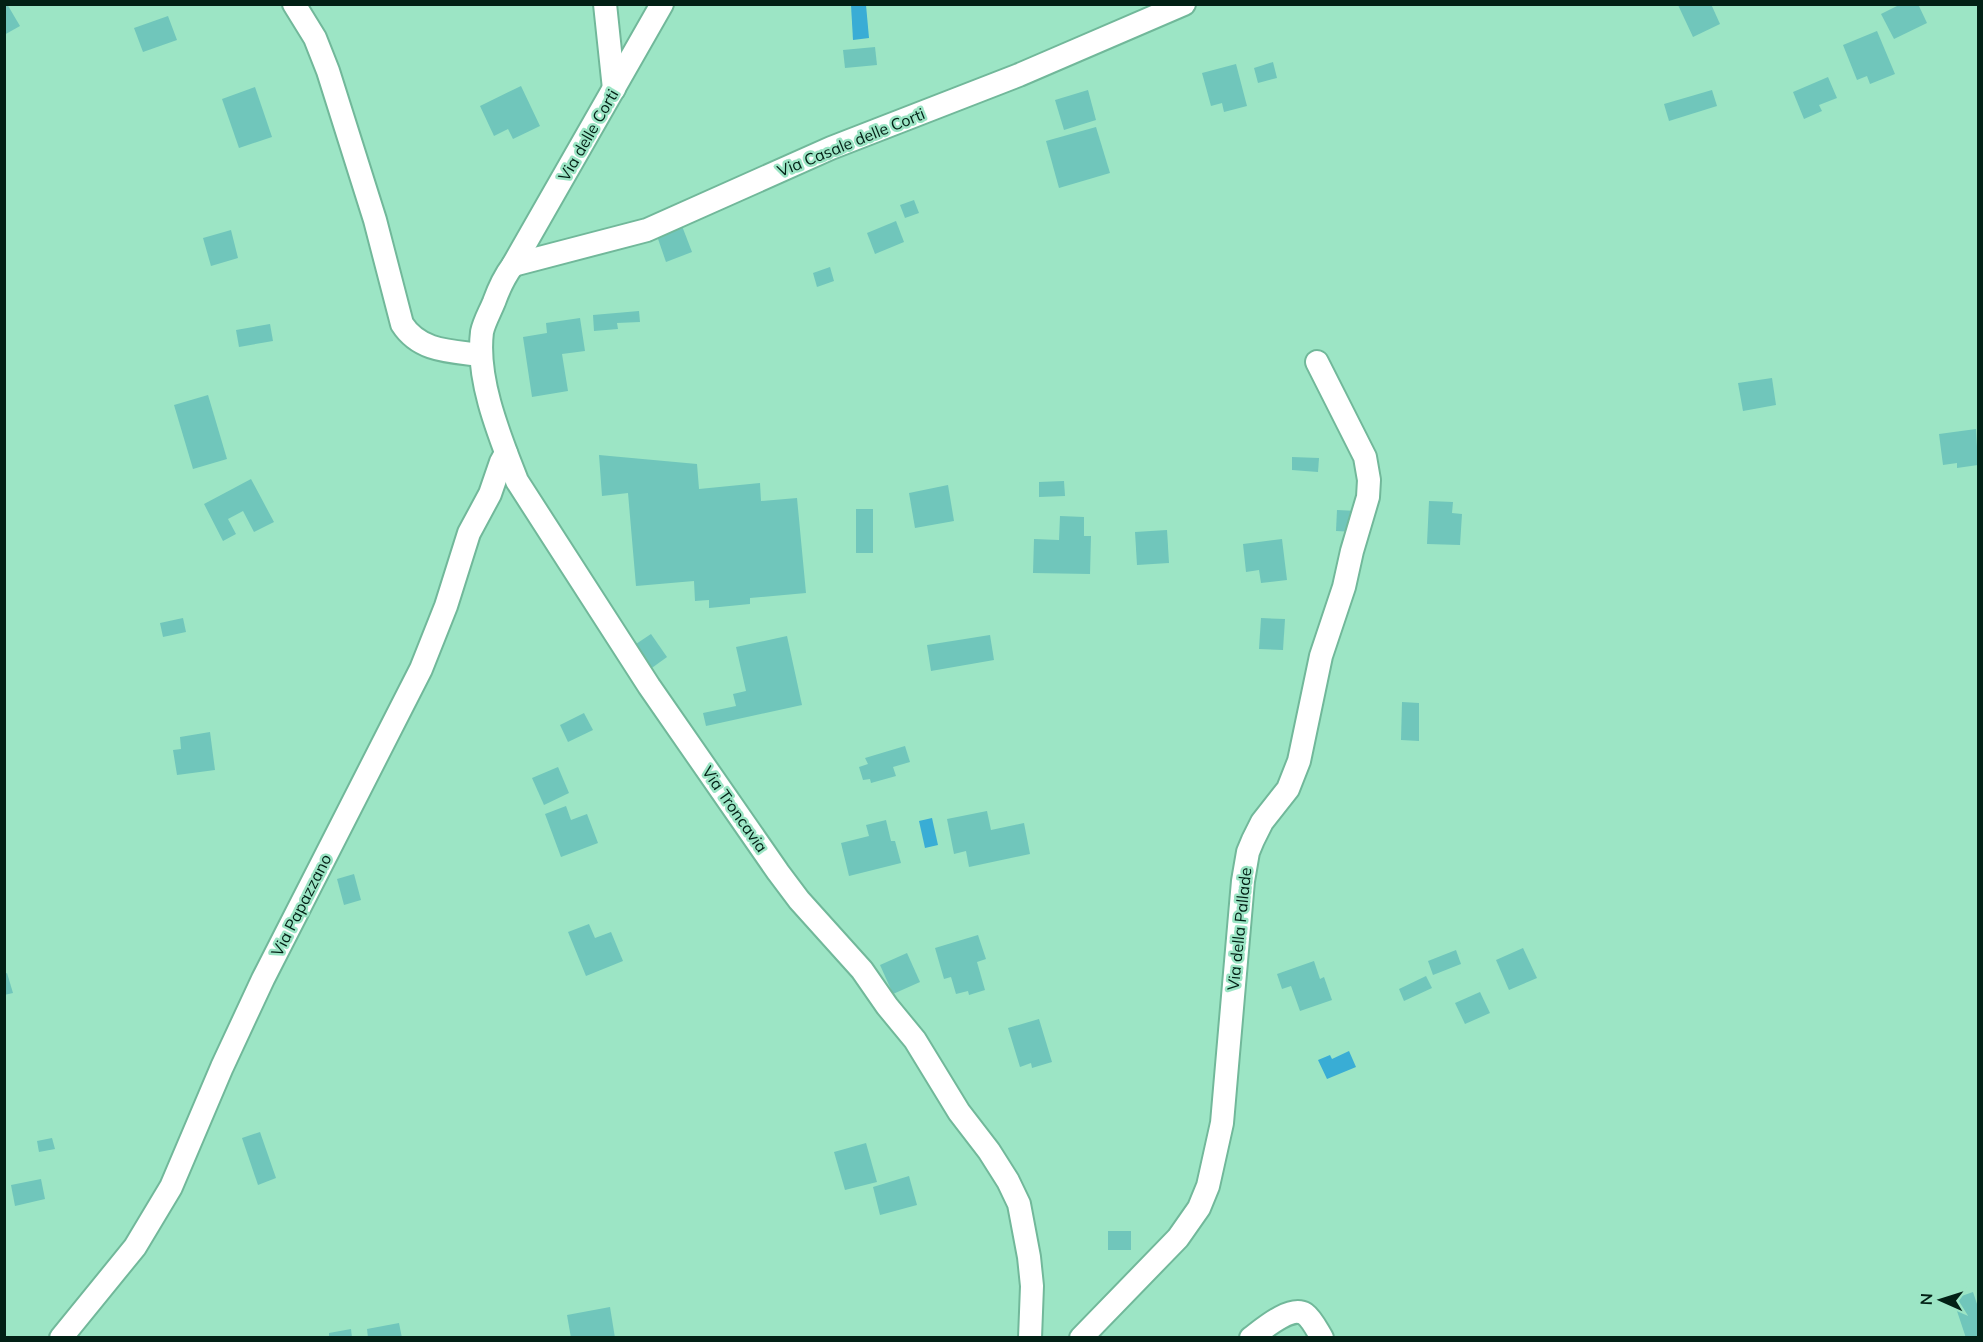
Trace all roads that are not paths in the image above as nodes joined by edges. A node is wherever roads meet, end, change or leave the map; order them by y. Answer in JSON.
{"nodes":[{"id":1,"x":294,"y":4,"type":"edge"},
{"id":2,"x":605,"y":4,"type":"edge"},
{"id":3,"x":662,"y":4,"type":"edge"},
{"id":4,"x":1184,"y":4,"type":"edge"},
{"id":5,"x":614,"y":89,"type":"junction"},
{"id":6,"x":513,"y":265,"type":"junction"},
{"id":7,"x":481,"y":355,"type":"junction"},
{"id":8,"x":1317,"y":362,"type":"dead end"},
{"id":9,"x":506,"y":453,"type":"junction"},
{"id":10,"x":61,"y":1338,"type":"edge"},
{"id":11,"x":1030,"y":1338,"type":"edge"},
{"id":12,"x":1081,"y":1338,"type":"edge"},
{"id":13,"x":1251,"y":1338,"type":"edge"},
{"id":14,"x":1322,"y":1338,"type":"edge"}],
"edges":[{"from":1,"to":7,"type":"street"},
{"from":2,"to":5,"type":"street"},
{"from":3,"to":5,"type":"street","name":"Via delle Corti"},
{"from":4,"to":6,"type":"street","name":"Via Casale delle Corti"},
{"from":5,"to":6,"type":"street","name":"Via delle Corti"},
{"from":6,"to":7,"type":"street","name":"Via Troncavia"},
{"from":7,"to":9,"type":"street","name":"Via Troncavia"},
{"from":8,"to":12,"type":"street","name":"Via della Pallade"},
{"from":9,"to":10,"type":"street","name":"Via Papazzano"},
{"from":9,"to":11,"type":"street","name":"Via Troncavia"},
{"from":13,"to":14,"type":"street"}]}
